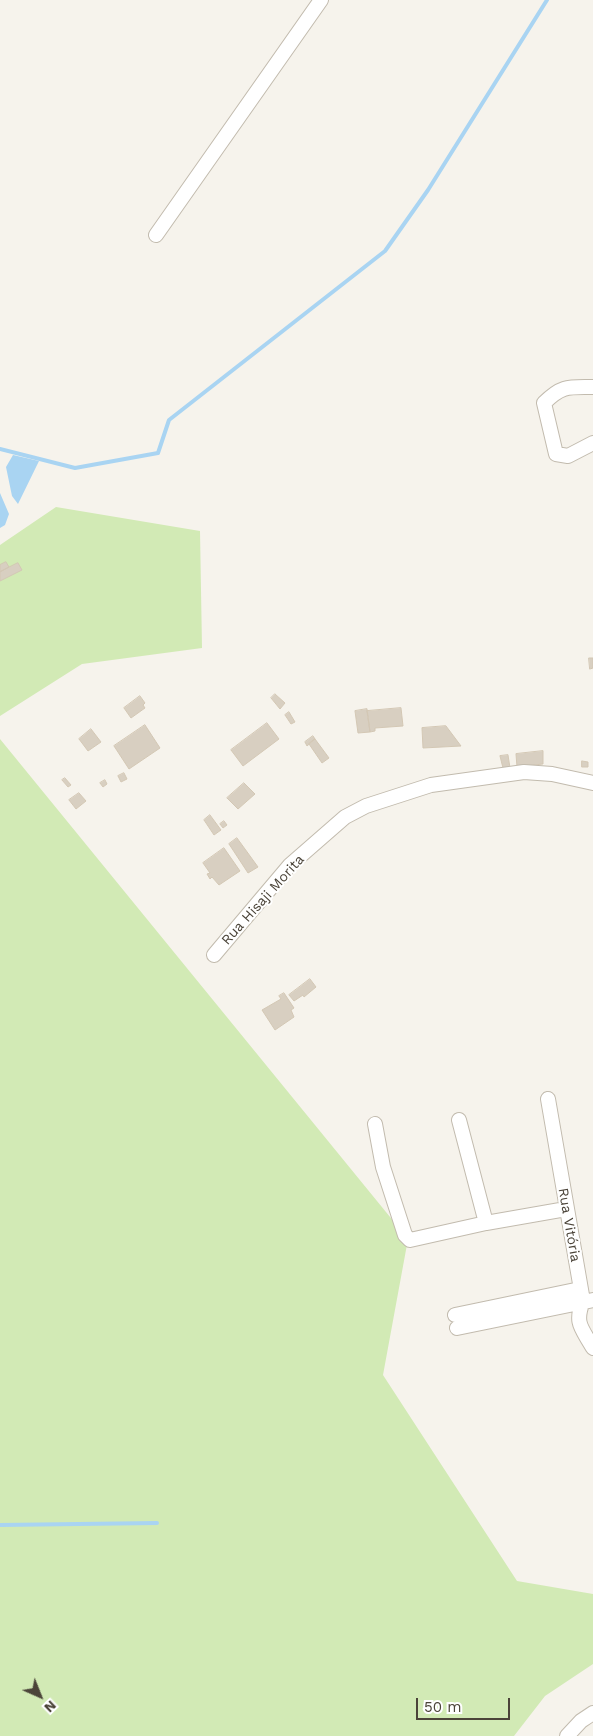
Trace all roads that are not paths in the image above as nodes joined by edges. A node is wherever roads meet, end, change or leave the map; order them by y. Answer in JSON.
{"nodes":[{"id":1,"x":321,"y":0,"type":"edge"},
{"id":2,"x":156,"y":235,"type":"dead end"},
{"id":3,"x":593,"y":387,"type":"edge"},
{"id":4,"x":593,"y":443,"type":"edge"},
{"id":5,"x":593,"y":783,"type":"edge"},
{"id":6,"x":214,"y":955,"type":"dead end"},
{"id":7,"x":548,"y":1099,"type":"dead end"},
{"id":8,"x":459,"y":1120,"type":"dead end"},
{"id":9,"x":375,"y":1124,"type":"dead end"},
{"id":10,"x":566,"y":1209,"type":"junction"},
{"id":11,"x":486,"y":1224,"type":"junction"},
{"id":12,"x":585,"y":1297,"type":"edge"},
{"id":13,"x":456,"y":1321,"type":"dead end"},
{"id":14,"x":593,"y":1348,"type":"edge"},
{"id":15,"x":593,"y":1713,"type":"edge"},
{"id":16,"x":567,"y":1736,"type":"edge"}],
"edges":[{"from":1,"to":2,"type":"street"},
{"from":3,"to":4,"type":"street"},
{"from":5,"to":6,"type":"street","name":"Rua Hisaji Morita"},
{"from":7,"to":10,"type":"street","name":"Rua Vitória"},
{"from":8,"to":11,"type":"street"},
{"from":9,"to":11,"type":"street"},
{"from":10,"to":11,"type":"street"},
{"from":10,"to":12,"type":"street","name":"Rua Vitória"},
{"from":12,"to":13,"type":"street"},
{"from":12,"to":14,"type":"street","name":"Rua Vitória"},
{"from":15,"to":16,"type":"street"}]}
